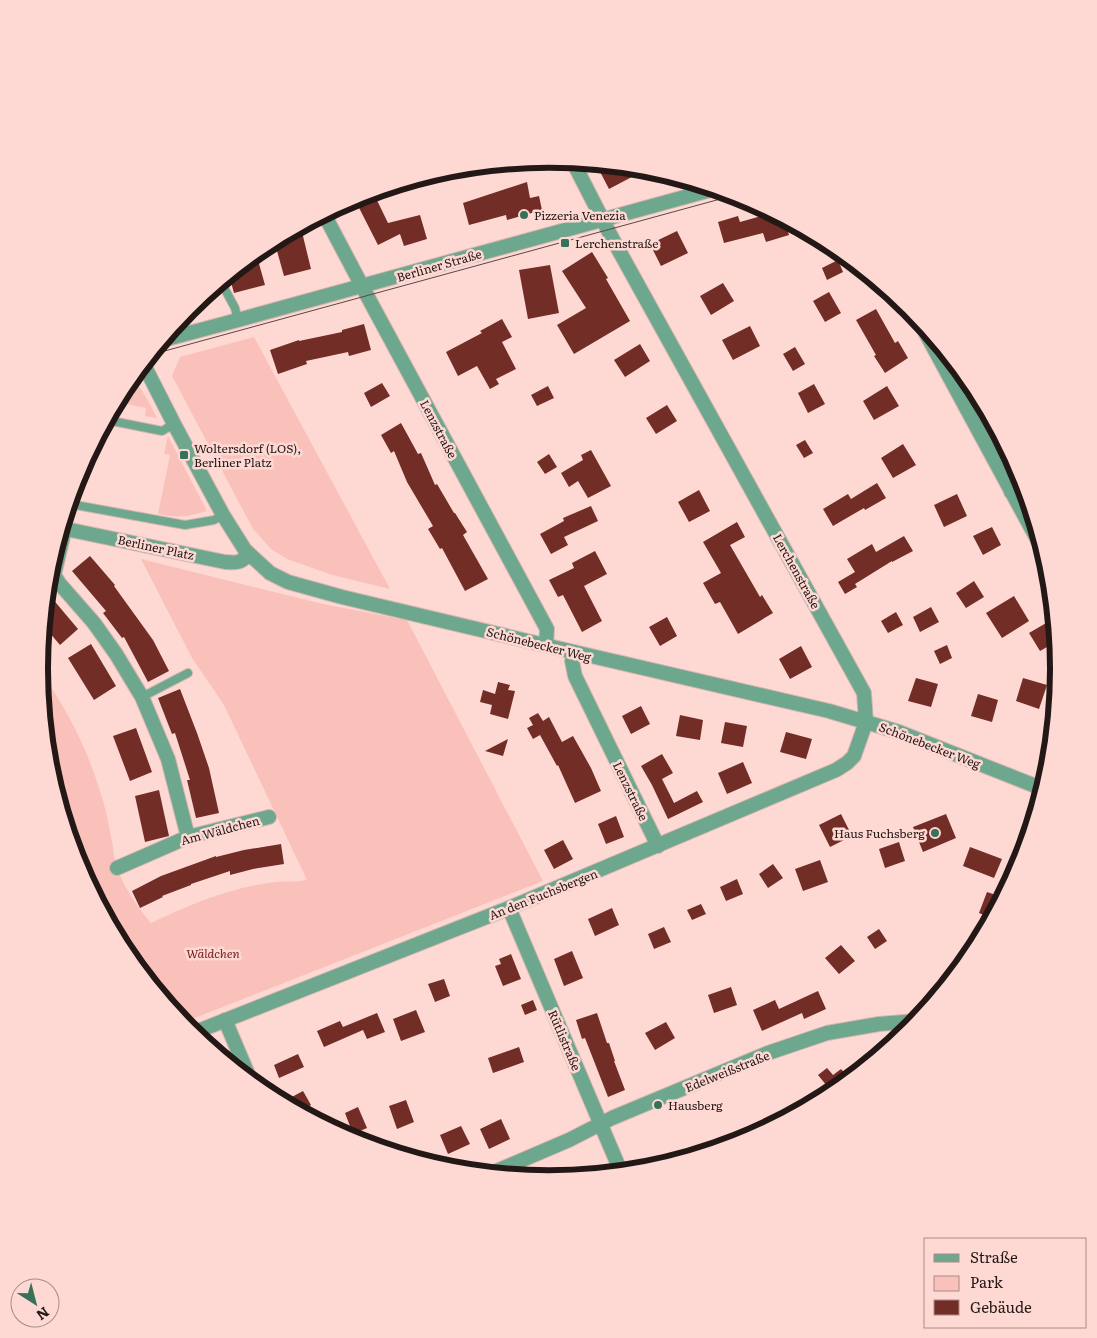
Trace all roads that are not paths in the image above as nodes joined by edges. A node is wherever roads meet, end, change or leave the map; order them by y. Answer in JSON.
{"nodes":[{"id":1,"x":576,"y":169,"type":"edge"},
{"id":2,"x":702,"y":192,"type":"edge"},
{"id":3,"x":327,"y":220,"type":"edge"},
{"id":4,"x":602,"y":220,"type":"junction"},
{"id":5,"x":362,"y":286,"type":"junction"},
{"id":6,"x":224,"y":287,"type":"edge"},
{"id":7,"x":238,"y":320,"type":"junction"},
{"id":8,"x":174,"y":337,"type":"edge"},
{"id":9,"x":941,"y":358,"type":"edge"},
{"id":10,"x":147,"y":369,"type":"edge"},
{"id":11,"x":113,"y":421,"type":"edge"},
{"id":12,"x":174,"y":424,"type":"junction"},
{"id":13,"x":1012,"y":479,"type":"edge"},
{"id":14,"x":75,"y":505,"type":"edge"},
{"id":15,"x":223,"y":515,"type":"junction"},
{"id":16,"x":68,"y":529,"type":"edge"},
{"id":17,"x":249,"y":554,"type":"junction"},
{"id":18,"x":56,"y":578,"type":"edge"},
{"id":19,"x":546,"y":645,"type":"junction"},
{"id":20,"x":574,"y":652,"type":"junction"},
{"id":21,"x":188,"y":673,"type":"dead end"},
{"id":22,"x":142,"y":697,"type":"junction"},
{"id":23,"x":866,"y":722,"type":"junction"},
{"id":24,"x":1035,"y":785,"type":"edge"},
{"id":25,"x":269,"y":817,"type":"dead end"},
{"id":26,"x":188,"y":837,"type":"junction"},
{"id":27,"x":658,"y":846,"type":"junction"},
{"id":28,"x":117,"y":868,"type":"dead end"},
{"id":29,"x":509,"y":908,"type":"junction"},
{"id":30,"x":226,"y":1020,"type":"junction"},
{"id":31,"x":904,"y":1022,"type":"edge"},
{"id":32,"x":201,"y":1030,"type":"edge"},
{"id":33,"x":245,"y":1067,"type":"edge"},
{"id":34,"x":601,"y":1123,"type":"junction"},
{"id":35,"x":618,"y":1165,"type":"edge"},
{"id":36,"x":504,"y":1168,"type":"edge"}],
"edges":[{"from":1,"to":4,"type":"street","name":"Lerchenstraße"},
{"from":2,"to":4,"type":"street","name":"Berliner Straße"},
{"from":3,"to":5,"type":"street","name":"Lenzstraße"},
{"from":4,"to":5,"type":"street","name":"Berliner Straße"},
{"from":4,"to":23,"type":"street","name":"Lerchenstraße"},
{"from":5,"to":7,"type":"street","name":"Berliner Straße"},
{"from":5,"to":19,"type":"street","name":"Lenzstraße"},
{"from":6,"to":7,"type":"lane"},
{"from":7,"to":8,"type":"street","name":"Berliner Straße"},
{"from":9,"to":13,"type":"street"},
{"from":10,"to":12,"type":"street","name":"Schönebecker Weg"},
{"from":11,"to":12,"type":"lane"},
{"from":12,"to":15,"type":"street","name":"Schönebecker Weg"},
{"from":14,"to":15,"type":"lane"},
{"from":15,"to":17,"type":"street","name":"Schönebecker Weg"},
{"from":16,"to":17,"type":"street","name":"Berliner Platz"},
{"from":17,"to":19,"type":"street","name":"Schönebecker Weg"},
{"from":18,"to":22,"type":"street"},
{"from":19,"to":20,"type":"street","name":"Schönebecker Weg"},
{"from":20,"to":23,"type":"street","name":"Schönebecker Weg"},
{"from":20,"to":27,"type":"street","name":"Lenzstraße"},
{"from":21,"to":22,"type":"lane"},
{"from":22,"to":26,"type":"street"},
{"from":23,"to":24,"type":"street","name":"Schönebecker Weg"},
{"from":23,"to":27,"type":"street","name":"An den Fuchsbergen"},
{"from":25,"to":26,"type":"street","name":"Am Wäldchen"},
{"from":26,"to":28,"type":"street","name":"Am Wäldchen"},
{"from":27,"to":29,"type":"street","name":"An den Fuchsbergen"},
{"from":29,"to":30,"type":"street","name":"An den Fuchsbergen"},
{"from":29,"to":34,"type":"street","name":"Rütlistraße"},
{"from":30,"to":32,"type":"street","name":"An den Fuchsbergen"},
{"from":30,"to":33,"type":"street"},
{"from":31,"to":34,"type":"street","name":"Edelweißstraße"},
{"from":34,"to":35,"type":"street","name":"Rütlistraße"},
{"from":34,"to":36,"type":"street","name":"Edelweißstraße"}]}
